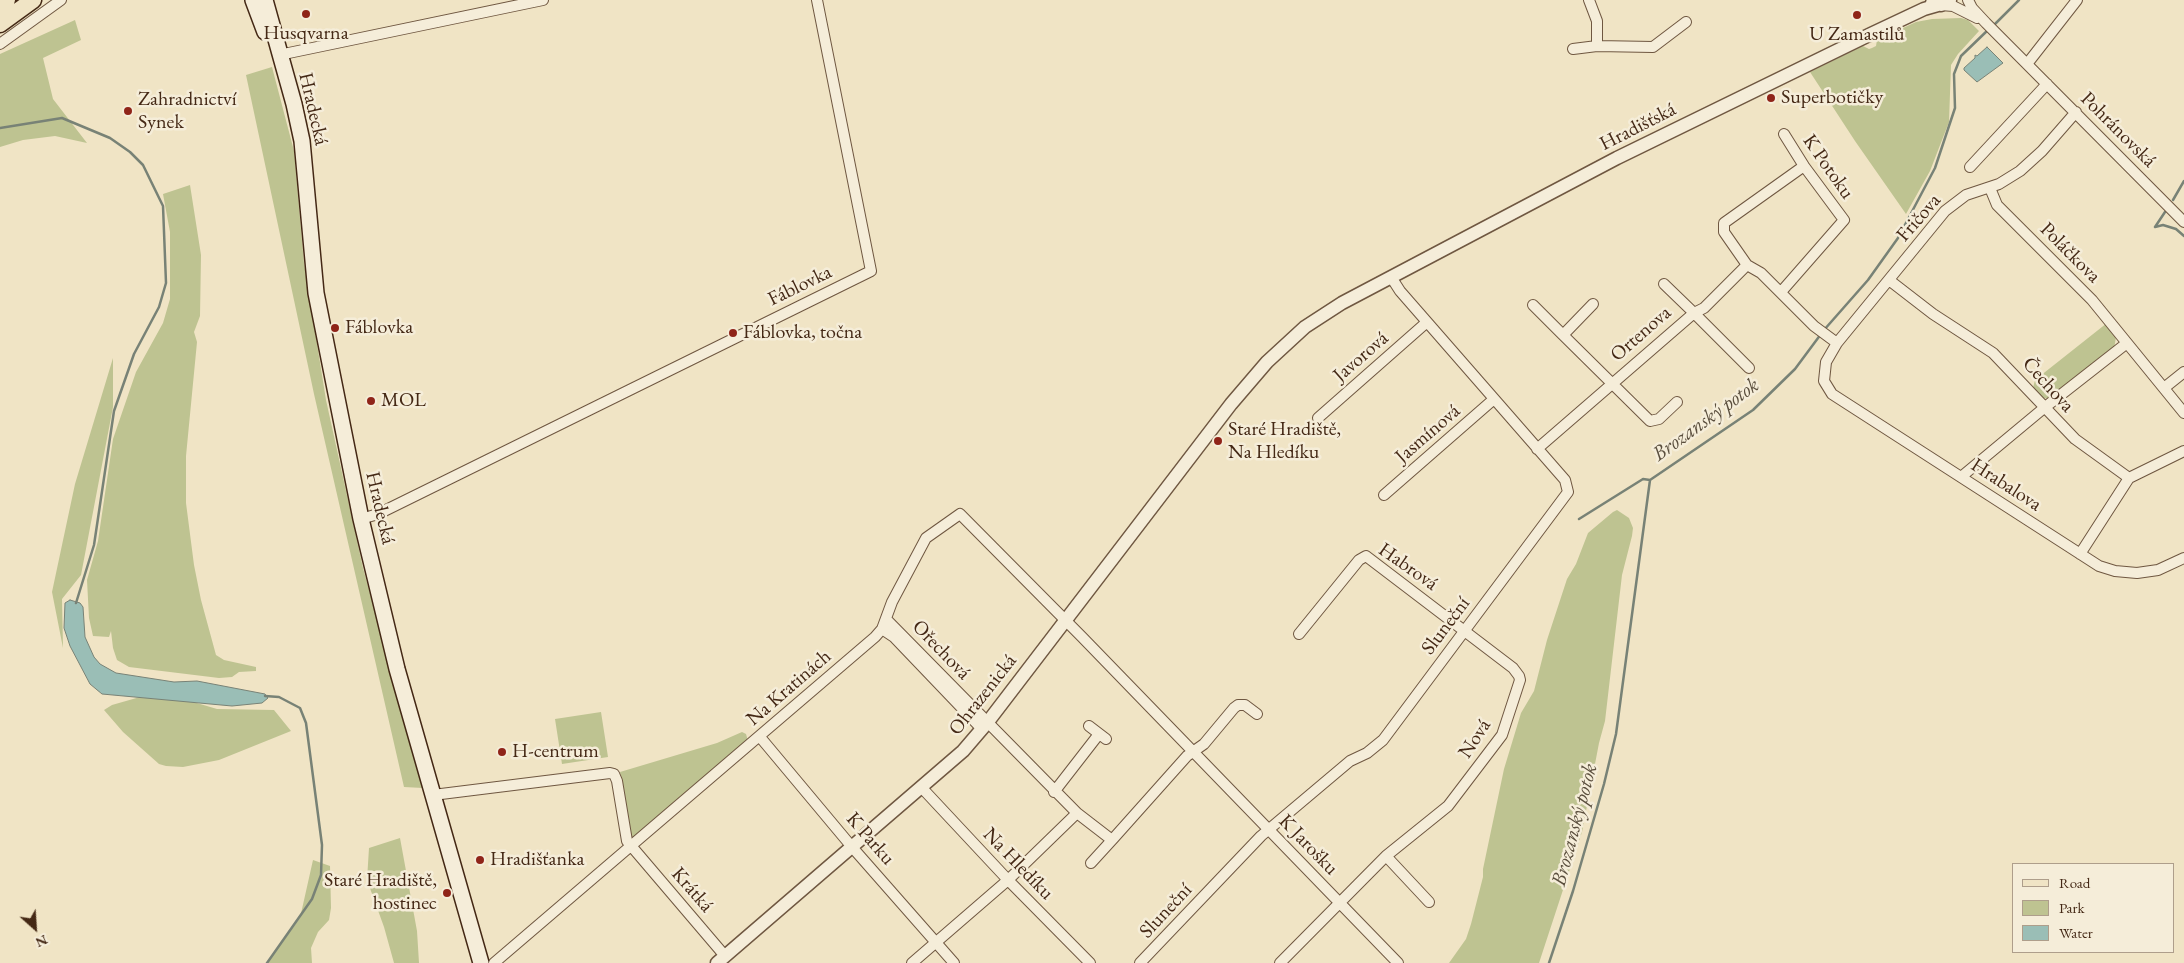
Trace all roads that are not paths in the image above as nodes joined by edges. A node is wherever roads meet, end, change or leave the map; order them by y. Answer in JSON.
{"nodes":[{"id":1,"x":7,"y":0,"type":"edge"},
{"id":2,"x":33,"y":0,"type":"edge"},
{"id":3,"x":61,"y":0,"type":"edge"},
{"id":4,"x":252,"y":0,"type":"edge"},
{"id":5,"x":265,"y":0,"type":"edge"},
{"id":6,"x":543,"y":0,"type":"edge"},
{"id":7,"x":817,"y":0,"type":"edge"},
{"id":8,"x":1589,"y":0,"type":"edge"},
{"id":9,"x":1920,"y":0,"type":"edge"},
{"id":10,"x":1959,"y":0,"type":"edge"},
{"id":11,"x":1968,"y":0,"type":"edge"},
{"id":12,"x":2077,"y":0,"type":"edge"},
{"id":13,"x":1939,"y":3,"type":"edge"},
{"id":14,"x":0,"y":6,"type":"edge"},
{"id":15,"x":1983,"y":20,"type":"junction"},
{"id":16,"x":1686,"y":22,"type":"dead end"},
{"id":17,"x":0,"y":24,"type":"edge"},
{"id":18,"x":1871,"y":34,"type":"junction"},
{"id":19,"x":0,"y":44,"type":"edge"},
{"id":20,"x":1597,"y":46,"type":"junction"},
{"id":21,"x":1573,"y":49,"type":"dead end"},
{"id":22,"x":279,"y":55,"type":"junction"},
{"id":23,"x":2027,"y":64,"type":"junction"},
{"id":24,"x":2047,"y":84,"type":"junction"},
{"id":25,"x":2076,"y":112,"type":"junction"},
{"id":26,"x":1784,"y":134,"type":"dead end"},
{"id":27,"x":1804,"y":166,"type":"junction"},
{"id":28,"x":1970,"y":167,"type":"dead end"},
{"id":29,"x":1990,"y":188,"type":"junction"},
{"id":30,"x":2184,"y":222,"type":"edge"},
{"id":31,"x":1747,"y":265,"type":"junction"},
{"id":32,"x":1391,"y":277,"type":"junction"},
{"id":33,"x":1890,"y":280,"type":"junction"},
{"id":34,"x":1664,"y":284,"type":"dead end"},
{"id":35,"x":1781,"y":292,"type":"junction"},
{"id":36,"x":1593,"y":304,"type":"dead end"},
{"id":37,"x":1533,"y":305,"type":"dead end"},
{"id":38,"x":1694,"y":313,"type":"junction"},
{"id":39,"x":1427,"y":322,"type":"junction"},
{"id":40,"x":1564,"y":335,"type":"junction"},
{"id":41,"x":1838,"y":343,"type":"junction"},
{"id":42,"x":2127,"y":343,"type":"junction"},
{"id":43,"x":1749,"y":368,"type":"dead end"},
{"id":44,"x":2184,"y":372,"type":"edge"},
{"id":45,"x":1824,"y":381,"type":"joint"},
{"id":46,"x":1612,"y":382,"type":"junction"},
{"id":47,"x":2164,"y":388,"type":"junction"},
{"id":48,"x":1494,"y":399,"type":"junction"},
{"id":49,"x":1677,"y":402,"type":"dead end"},
{"id":50,"x":2044,"y":408,"type":"junction"},
{"id":51,"x":2184,"y":413,"type":"edge"},
{"id":52,"x":1318,"y":418,"type":"dead end"},
{"id":53,"x":1537,"y":449,"type":"junction"},
{"id":54,"x":2184,"y":450,"type":"edge"},
{"id":55,"x":1961,"y":477,"type":"junction"},
{"id":56,"x":2129,"y":478,"type":"junction"},
{"id":57,"x":1384,"y":496,"type":"dead end"},
{"id":58,"x":361,"y":519,"type":"junction"},
{"id":59,"x":2080,"y":554,"type":"junction"},
{"id":60,"x":2184,"y":558,"type":"edge"},
{"id":61,"x":1065,"y":620,"type":"junction"},
{"id":62,"x":884,"y":624,"type":"junction"},
{"id":63,"x":1465,"y":630,"type":"junction"},
{"id":64,"x":1299,"y":634,"type":"dead end"},
{"id":65,"x":1257,"y":714,"type":"dead end"},
{"id":66,"x":984,"y":726,"type":"junction"},
{"id":67,"x":1089,"y":726,"type":"dead end"},
{"id":68,"x":760,"y":737,"type":"junction"},
{"id":69,"x":1193,"y":752,"type":"junction"},
{"id":70,"x":922,"y":788,"type":"junction"},
{"id":71,"x":1054,"y":792,"type":"junction"},
{"id":72,"x":433,"y":795,"type":"junction"},
{"id":73,"x":1077,"y":813,"type":"junction"},
{"id":74,"x":1268,"y":829,"type":"junction"},
{"id":75,"x":1112,"y":840,"type":"junction"},
{"id":76,"x":631,"y":847,"type":"junction"},
{"id":77,"x":852,"y":847,"type":"junction"},
{"id":78,"x":1386,"y":856,"type":"junction"},
{"id":79,"x":1091,"y":863,"type":"dead end"},
{"id":80,"x":1008,"y":880,"type":"junction"},
{"id":81,"x":1339,"y":902,"type":"junction"},
{"id":82,"x":1429,"y":902,"type":"dead end"},
{"id":83,"x":937,"y":942,"type":"junction"},
{"id":84,"x":721,"y":959,"type":"edge"},
{"id":85,"x":482,"y":963,"type":"edge"},
{"id":86,"x":494,"y":963,"type":"edge"},
{"id":87,"x":912,"y":963,"type":"edge"},
{"id":88,"x":954,"y":963,"type":"edge"},
{"id":89,"x":1090,"y":963,"type":"edge"},
{"id":90,"x":1140,"y":963,"type":"edge"},
{"id":91,"x":1280,"y":963,"type":"edge"},
{"id":92,"x":1398,"y":963,"type":"edge"}],
"edges":[{"from":1,"to":14,"type":"main road"},
{"from":2,"to":17,"type":"main road"},
{"from":3,"to":19,"type":"street"},
{"from":4,"to":22,"type":"main road","name":"Hradecká"},
{"from":5,"to":22,"type":"main road","name":"Hradecká"},
{"from":6,"to":22,"type":"street"},
{"from":7,"to":58,"type":"street","name":"Fáblovka"},
{"from":8,"to":20,"type":"street"},
{"from":9,"to":18,"type":"street","name":"Hradišťská"},
{"from":10,"to":15,"type":"street","name":"Pohránovská"},
{"from":11,"to":15,"type":"street","name":"Pohránovská"},
{"from":12,"to":23,"type":"street"},
{"from":13,"to":15,"type":"street","name":"Pohránovská"},
{"from":13,"to":18,"type":"street","name":"Hradišťská"},
{"from":15,"to":23,"type":"street","name":"Pohránovská"},
{"from":16,"to":20,"type":"street"},
{"from":18,"to":32,"type":"street","name":"Hradišťská"},
{"from":20,"to":21,"type":"street"},
{"from":22,"to":58,"type":"main road","name":"Hradecká"},
{"from":23,"to":24,"type":"street","name":"Pohránovská"},
{"from":24,"to":25,"type":"street","name":"Pohránovská"},
{"from":24,"to":28,"type":"street"},
{"from":25,"to":29,"type":"street","name":"Fričova"},
{"from":25,"to":30,"type":"street","name":"Pohránovská"},
{"from":26,"to":27,"type":"street","name":"K Potoku"},
{"from":27,"to":31,"type":"street"},
{"from":27,"to":35,"type":"street","name":"K Potoku"},
{"from":29,"to":33,"type":"street","name":"Fričova"},
{"from":29,"to":42,"type":"street","name":"Poláčkova"},
{"from":31,"to":35,"type":"street"},
{"from":31,"to":38,"type":"street","name":"Ortenova"},
{"from":32,"to":39,"type":"street","name":"Sluneční"},
{"from":32,"to":61,"type":"street","name":"Ohrazenická"},
{"from":33,"to":41,"type":"street","name":"Fričova"},
{"from":33,"to":50,"type":"street","name":"Čechova"},
{"from":34,"to":38,"type":"street","name":"Ortenova"},
{"from":35,"to":41,"type":"street"},
{"from":36,"to":40,"type":"street"},
{"from":37,"to":40,"type":"street","name":"Ortenova"},
{"from":38,"to":43,"type":"street","name":"Ortenova"},
{"from":38,"to":46,"type":"street","name":"Ortenova"},
{"from":39,"to":48,"type":"street","name":"Sluneční"},
{"from":39,"to":52,"type":"street","name":"Javorová"},
{"from":40,"to":46,"type":"street","name":"Ortenova"},
{"from":41,"to":45,"type":"street","name":"Fričova"},
{"from":42,"to":47,"type":"street","name":"Poláčkova"},
{"from":42,"to":50,"type":"street"},
{"from":44,"to":47,"type":"street"},
{"from":45,"to":55,"type":"street","name":"Hrabalova"},
{"from":46,"to":49,"type":"street","name":"Ortenova"},
{"from":46,"to":53,"type":"street","name":"Ortenova"},
{"from":47,"to":51,"type":"street","name":"Poláčkova"},
{"from":48,"to":53,"type":"street","name":"Sluneční"},
{"from":48,"to":57,"type":"street","name":"Jasmínová"},
{"from":50,"to":55,"type":"street"},
{"from":50,"to":56,"type":"street","name":"Čechova"},
{"from":53,"to":63,"type":"street","name":"Sluneční"},
{"from":54,"to":56,"type":"street"},
{"from":55,"to":59,"type":"street","name":"Hrabalova"},
{"from":56,"to":59,"type":"street"},
{"from":58,"to":72,"type":"main road","name":"Hradecká"},
{"from":59,"to":60,"type":"street","name":"Hrabalova"},
{"from":61,"to":62,"type":"street","name":"Na Kratinách"},
{"from":61,"to":66,"type":"street","name":"Ohrazenická"},
{"from":61,"to":69,"type":"street","name":"K Jarošku"},
{"from":62,"to":66,"type":"street","name":"Ořechová"},
{"from":62,"to":68,"type":"street","name":"Na Kratinách"},
{"from":63,"to":64,"type":"street","name":"Habrová"},
{"from":63,"to":74,"type":"street","name":"Sluneční"},
{"from":63,"to":78,"type":"street","name":"Nová"},
{"from":65,"to":69,"type":"street"},
{"from":66,"to":70,"type":"street","name":"Ohrazenická"},
{"from":66,"to":71,"type":"street","name":"Ořechová"},
{"from":67,"to":71,"type":"street"},
{"from":68,"to":76,"type":"street","name":"Na Kratinách"},
{"from":68,"to":77,"type":"street","name":"K Parku"},
{"from":69,"to":74,"type":"street","name":"K Jarošku"},
{"from":69,"to":75,"type":"street"},
{"from":70,"to":77,"type":"street","name":"Ohrazenická"},
{"from":70,"to":80,"type":"street","name":"Na Hledíku"},
{"from":71,"to":73,"type":"street","name":"Ořechová"},
{"from":72,"to":76,"type":"street"},
{"from":72,"to":85,"type":"main road","name":"Hradecká"},
{"from":73,"to":75,"type":"street","name":"Ořechová"},
{"from":73,"to":80,"type":"street"},
{"from":74,"to":81,"type":"street","name":"K Jarošku"},
{"from":74,"to":90,"type":"street","name":"Sluneční"},
{"from":75,"to":79,"type":"street"},
{"from":76,"to":84,"type":"street","name":"Krátká"},
{"from":76,"to":86,"type":"street","name":"Na Kratinách"},
{"from":77,"to":83,"type":"street","name":"K Parku"},
{"from":77,"to":84,"type":"street","name":"Ohrazenická"},
{"from":78,"to":81,"type":"street","name":"Nová"},
{"from":78,"to":82,"type":"street"},
{"from":80,"to":83,"type":"street"},
{"from":80,"to":89,"type":"street","name":"Na Hledíku"},
{"from":81,"to":91,"type":"street","name":"Nová"},
{"from":81,"to":92,"type":"street","name":"K Jarošku"},
{"from":83,"to":87,"type":"street"},
{"from":83,"to":88,"type":"street","name":"K Parku"}]}
